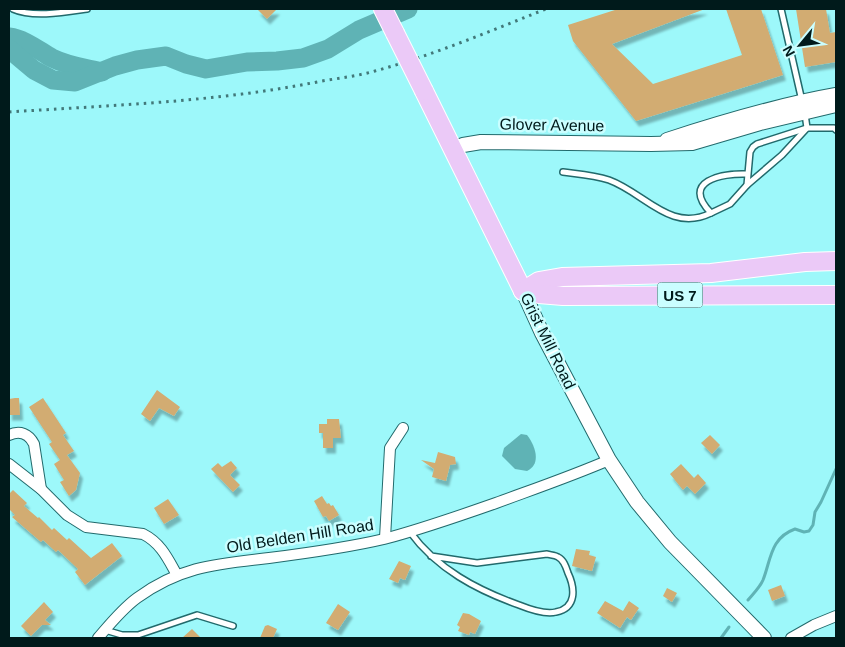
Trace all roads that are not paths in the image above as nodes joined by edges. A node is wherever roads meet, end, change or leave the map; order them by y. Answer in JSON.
{"nodes":[{"id":1,"x":13,"y":9,"type":"edge"},
{"id":2,"x":87,"y":9,"type":"edge"},
{"id":3,"x":383,"y":9,"type":"edge"},
{"id":4,"x":781,"y":9,"type":"edge"},
{"id":5,"x":836,"y":95,"type":"edge"},
{"id":6,"x":836,"y":105,"type":"edge"},
{"id":7,"x":803,"y":107,"type":"junction"},
{"id":8,"x":807,"y":128,"type":"junction"},
{"id":9,"x":836,"y":130,"type":"edge"},
{"id":10,"x":453,"y":149,"type":"junction"},
{"id":11,"x":563,"y":172,"type":"dead end"},
{"id":12,"x":747,"y":174,"type":"junction"},
{"id":13,"x":746,"y":185,"type":"junction"},
{"id":14,"x":711,"y":213,"type":"junction"},
{"id":15,"x":836,"y":261,"type":"edge"},
{"id":16,"x":523,"y":291,"type":"junction"},
{"id":17,"x":836,"y":295,"type":"edge"},
{"id":18,"x":403,"y":428,"type":"dead end"},
{"id":19,"x":9,"y":435,"type":"edge"},
{"id":20,"x":609,"y":460,"type":"junction"},
{"id":21,"x":9,"y":464,"type":"edge"},
{"id":22,"x":41,"y":489,"type":"junction"},
{"id":23,"x":409,"y":532,"type":"junction"},
{"id":24,"x":385,"y":538,"type":"junction"},
{"id":25,"x":431,"y":556,"type":"junction"},
{"id":26,"x":177,"y":575,"type":"junction"},
{"id":27,"x":836,"y":616,"type":"edge"},
{"id":28,"x":233,"y":626,"type":"dead end"},
{"id":29,"x":105,"y":630,"type":"junction"},
{"id":30,"x":98,"y":638,"type":"edge"},
{"id":31,"x":764,"y":638,"type":"edge"},
{"id":32,"x":791,"y":638,"type":"edge"}],
"edges":[{"from":1,"to":2,"type":"lane"},
{"from":3,"to":10,"type":"highway","name":"Grist Mill Road","bridge":true},
{"from":4,"to":7,"type":"lane"},
{"from":5,"to":7,"type":"street","name":"Glover Avenue"},
{"from":6,"to":7,"type":"street","name":"Glover Avenue"},
{"from":7,"to":8,"type":"lane"},
{"from":7,"to":10,"type":"street","name":"Glover Avenue"},
{"from":8,"to":9,"type":"lane"},
{"from":8,"to":12,"type":"lane"},
{"from":8,"to":13,"type":"lane"},
{"from":10,"to":16,"type":"highway","name":"Grist Mill Road"},
{"from":11,"to":14,"type":"lane"},
{"from":12,"to":13,"type":"lane"},
{"from":12,"to":14,"type":"lane"},
{"from":13,"to":14,"type":"lane"},
{"from":15,"to":16,"type":"highway","number":"US 7"},
{"from":16,"to":17,"type":"highway","number":"US 7"},
{"from":16,"to":20,"type":"street","name":"Grist Mill Road"},
{"from":18,"to":24,"type":"street"},
{"from":19,"to":22,"type":"street"},
{"from":20,"to":23,"type":"street","name":"Old Belden Hill Road"},
{"from":20,"to":31,"type":"street","name":"Grist Mill Road"},
{"from":21,"to":22,"type":"street"},
{"from":22,"to":26,"type":"street"},
{"from":23,"to":24,"type":"street","name":"Old Belden Hill Road"},
{"from":23,"to":25,"type":"lane"},
{"from":24,"to":26,"type":"street","name":"Old Belden Hill Road"},
{"from":25,"to":25,"type":"lane"},
{"from":26,"to":29,"type":"street","name":"Old Belden Hill Road"},
{"from":27,"to":32,"type":"street"},
{"from":28,"to":29,"type":"lane"},
{"from":29,"to":30,"type":"street","name":"Old Belden Hill Road"}]}
